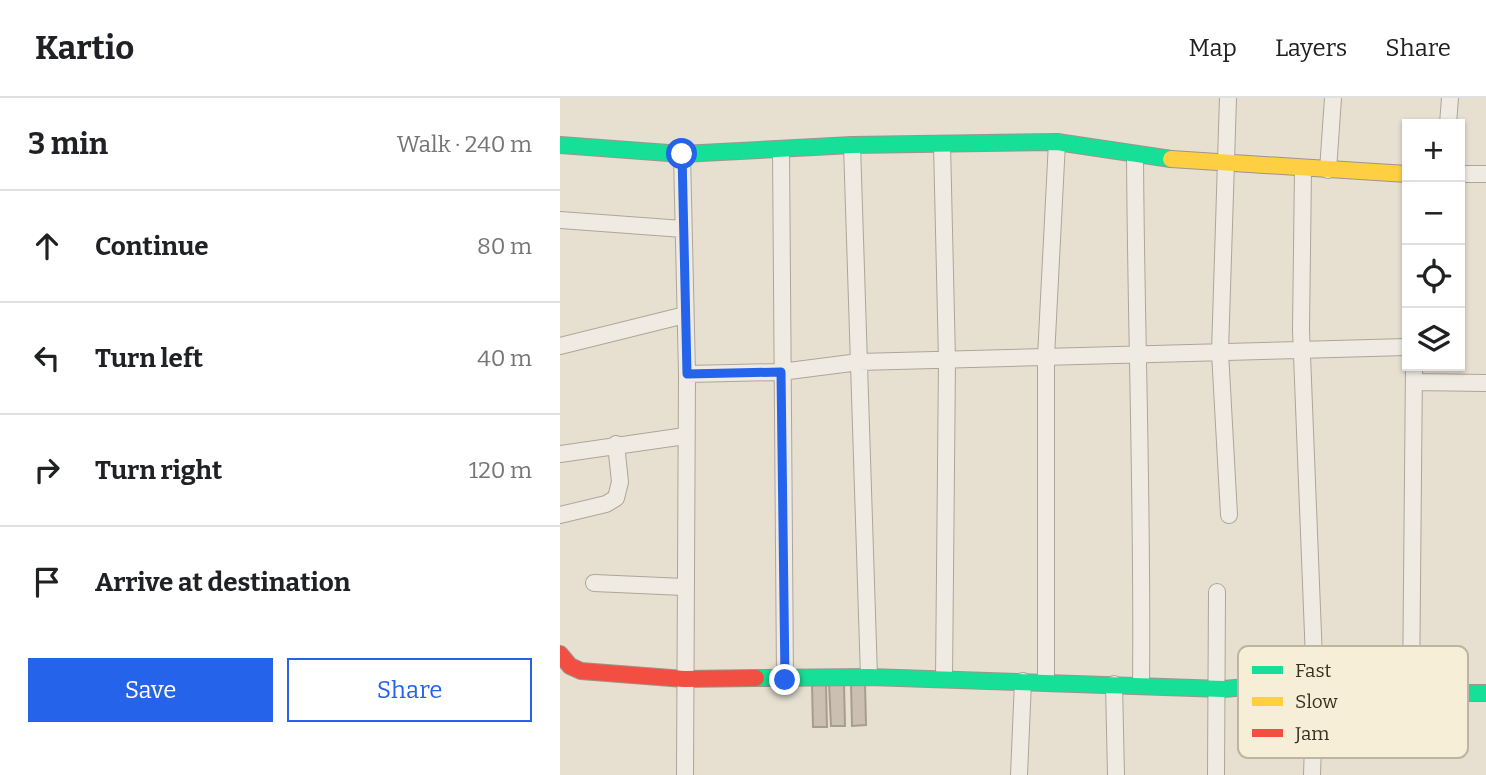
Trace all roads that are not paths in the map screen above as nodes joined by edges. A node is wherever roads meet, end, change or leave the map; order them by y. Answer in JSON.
{"nodes":[{"id":1,"x":1228,"y":98,"type":"edge"},
{"id":2,"x":1333,"y":98,"type":"edge"},
{"id":3,"x":1450,"y":98,"type":"edge"},
{"id":4,"x":1448,"y":119,"type":"edge"},
{"id":5,"x":1057,"y":142,"type":"junction"},
{"id":6,"x":942,"y":144,"type":"junction"},
{"id":7,"x":560,"y":145,"type":"edge"},
{"id":8,"x":852,"y":145,"type":"junction"},
{"id":9,"x":782,"y":149,"type":"junction"},
{"id":10,"x":682,"y":154,"type":"junction"},
{"id":11,"x":1135,"y":155,"type":"junction"},
{"id":12,"x":1224,"y":164,"type":"junction"},
{"id":13,"x":1303,"y":169,"type":"junction"},
{"id":14,"x":1328,"y":170,"type":"junction"},
{"id":15,"x":1402,"y":174,"type":"edge"},
{"id":16,"x":1465,"y":174,"type":"edge"},
{"id":17,"x":1486,"y":174,"type":"edge"},
{"id":18,"x":560,"y":220,"type":"edge"},
{"id":19,"x":683,"y":229,"type":"junction"},
{"id":20,"x":685,"y":315,"type":"junction"},
{"id":21,"x":560,"y":346,"type":"edge"},
{"id":22,"x":1402,"y":347,"type":"edge"},
{"id":23,"x":1302,"y":351,"type":"junction"},
{"id":24,"x":1220,"y":352,"type":"junction"},
{"id":25,"x":1136,"y":355,"type":"junction"},
{"id":26,"x":1046,"y":357,"type":"junction"},
{"id":27,"x":947,"y":360,"type":"junction"},
{"id":28,"x":859,"y":362,"type":"junction"},
{"id":29,"x":781,"y":372,"type":"junction"},
{"id":30,"x":687,"y":374,"type":"junction"},
{"id":31,"x":1414,"y":374,"type":"edge"},
{"id":32,"x":1486,"y":383,"type":"edge"},
{"id":33,"x":685,"y":436,"type":"junction"},
{"id":34,"x":616,"y":444,"type":"junction"},
{"id":35,"x":560,"y":454,"type":"edge"},
{"id":36,"x":560,"y":515,"type":"edge"},
{"id":37,"x":1228,"y":515,"type":"dead end"},
{"id":38,"x":594,"y":583,"type":"dead end"},
{"id":39,"x":684,"y":587,"type":"junction"},
{"id":40,"x":1217,"y":593,"type":"dead end"},
{"id":41,"x":1313,"y":646,"type":"edge"},
{"id":42,"x":1411,"y":646,"type":"edge"},
{"id":43,"x":560,"y":654,"type":"edge"},
{"id":44,"x":869,"y":677,"type":"junction"},
{"id":45,"x":684,"y":679,"type":"junction"},
{"id":46,"x":944,"y":679,"type":"junction"},
{"id":47,"x":785,"y":680,"type":"junction"},
{"id":48,"x":1023,"y":681,"type":"junction"},
{"id":49,"x":1046,"y":682,"type":"junction"},
{"id":50,"x":1114,"y":684,"type":"junction"},
{"id":51,"x":1141,"y":686,"type":"junction"},
{"id":52,"x":1238,"y":688,"type":"edge"},
{"id":53,"x":1216,"y":689,"type":"junction"},
{"id":54,"x":1468,"y":694,"type":"edge"},
{"id":55,"x":1486,"y":694,"type":"edge"},
{"id":56,"x":685,"y":775,"type":"edge"},
{"id":57,"x":1019,"y":775,"type":"edge"},
{"id":58,"x":1116,"y":775,"type":"edge"},
{"id":59,"x":1216,"y":775,"type":"edge"}],
"edges":[{"from":1,"to":12,"type":"street"},
{"from":2,"to":14,"type":"street"},
{"from":3,"to":4,"type":"street"},
{"from":5,"to":6,"type":"street"},
{"from":5,"to":11,"type":"street"},
{"from":5,"to":26,"type":"street"},
{"from":6,"to":8,"type":"street"},
{"from":6,"to":27,"type":"street"},
{"from":7,"to":10,"type":"street"},
{"from":8,"to":9,"type":"street"},
{"from":8,"to":28,"type":"street"},
{"from":9,"to":10,"type":"street"},
{"from":9,"to":29,"type":"street"},
{"from":10,"to":19,"type":"street"},
{"from":11,"to":12,"type":"street"},
{"from":11,"to":25,"type":"street"},
{"from":12,"to":13,"type":"street"},
{"from":12,"to":24,"type":"street"},
{"from":13,"to":14,"type":"street"},
{"from":13,"to":23,"type":"street"},
{"from":14,"to":15,"type":"street"},
{"from":16,"to":17,"type":"street"},
{"from":18,"to":19,"type":"street"},
{"from":19,"to":20,"type":"street"},
{"from":20,"to":21,"type":"street"},
{"from":20,"to":30,"type":"street"},
{"from":22,"to":23,"type":"street"},
{"from":23,"to":24,"type":"street"},
{"from":23,"to":41,"type":"street"},
{"from":24,"to":25,"type":"street"},
{"from":24,"to":37,"type":"street"},
{"from":25,"to":26,"type":"street"},
{"from":25,"to":51,"type":"street"},
{"from":26,"to":27,"type":"street"},
{"from":26,"to":49,"type":"street"},
{"from":27,"to":28,"type":"street"},
{"from":27,"to":46,"type":"street"},
{"from":28,"to":29,"type":"street"},
{"from":28,"to":44,"type":"street"},
{"from":29,"to":30,"type":"street"},
{"from":29,"to":47,"type":"street"},
{"from":30,"to":33,"type":"street"},
{"from":31,"to":32,"type":"street"},
{"from":31,"to":42,"type":"street"},
{"from":33,"to":34,"type":"street"},
{"from":33,"to":39,"type":"street"},
{"from":34,"to":35,"type":"street"},
{"from":34,"to":36,"type":"street"},
{"from":38,"to":39,"type":"street"},
{"from":39,"to":45,"type":"street"},
{"from":40,"to":53,"type":"street"},
{"from":43,"to":45,"type":"street"},
{"from":44,"to":46,"type":"street"},
{"from":44,"to":47,"type":"street"},
{"from":45,"to":47,"type":"street"},
{"from":45,"to":56,"type":"street"},
{"from":46,"to":48,"type":"street"},
{"from":48,"to":49,"type":"street"},
{"from":48,"to":57,"type":"street"},
{"from":49,"to":50,"type":"street"},
{"from":50,"to":51,"type":"street"},
{"from":50,"to":58,"type":"street"},
{"from":51,"to":53,"type":"street"},
{"from":52,"to":53,"type":"street"},
{"from":53,"to":59,"type":"street"},
{"from":54,"to":55,"type":"street"}]}
